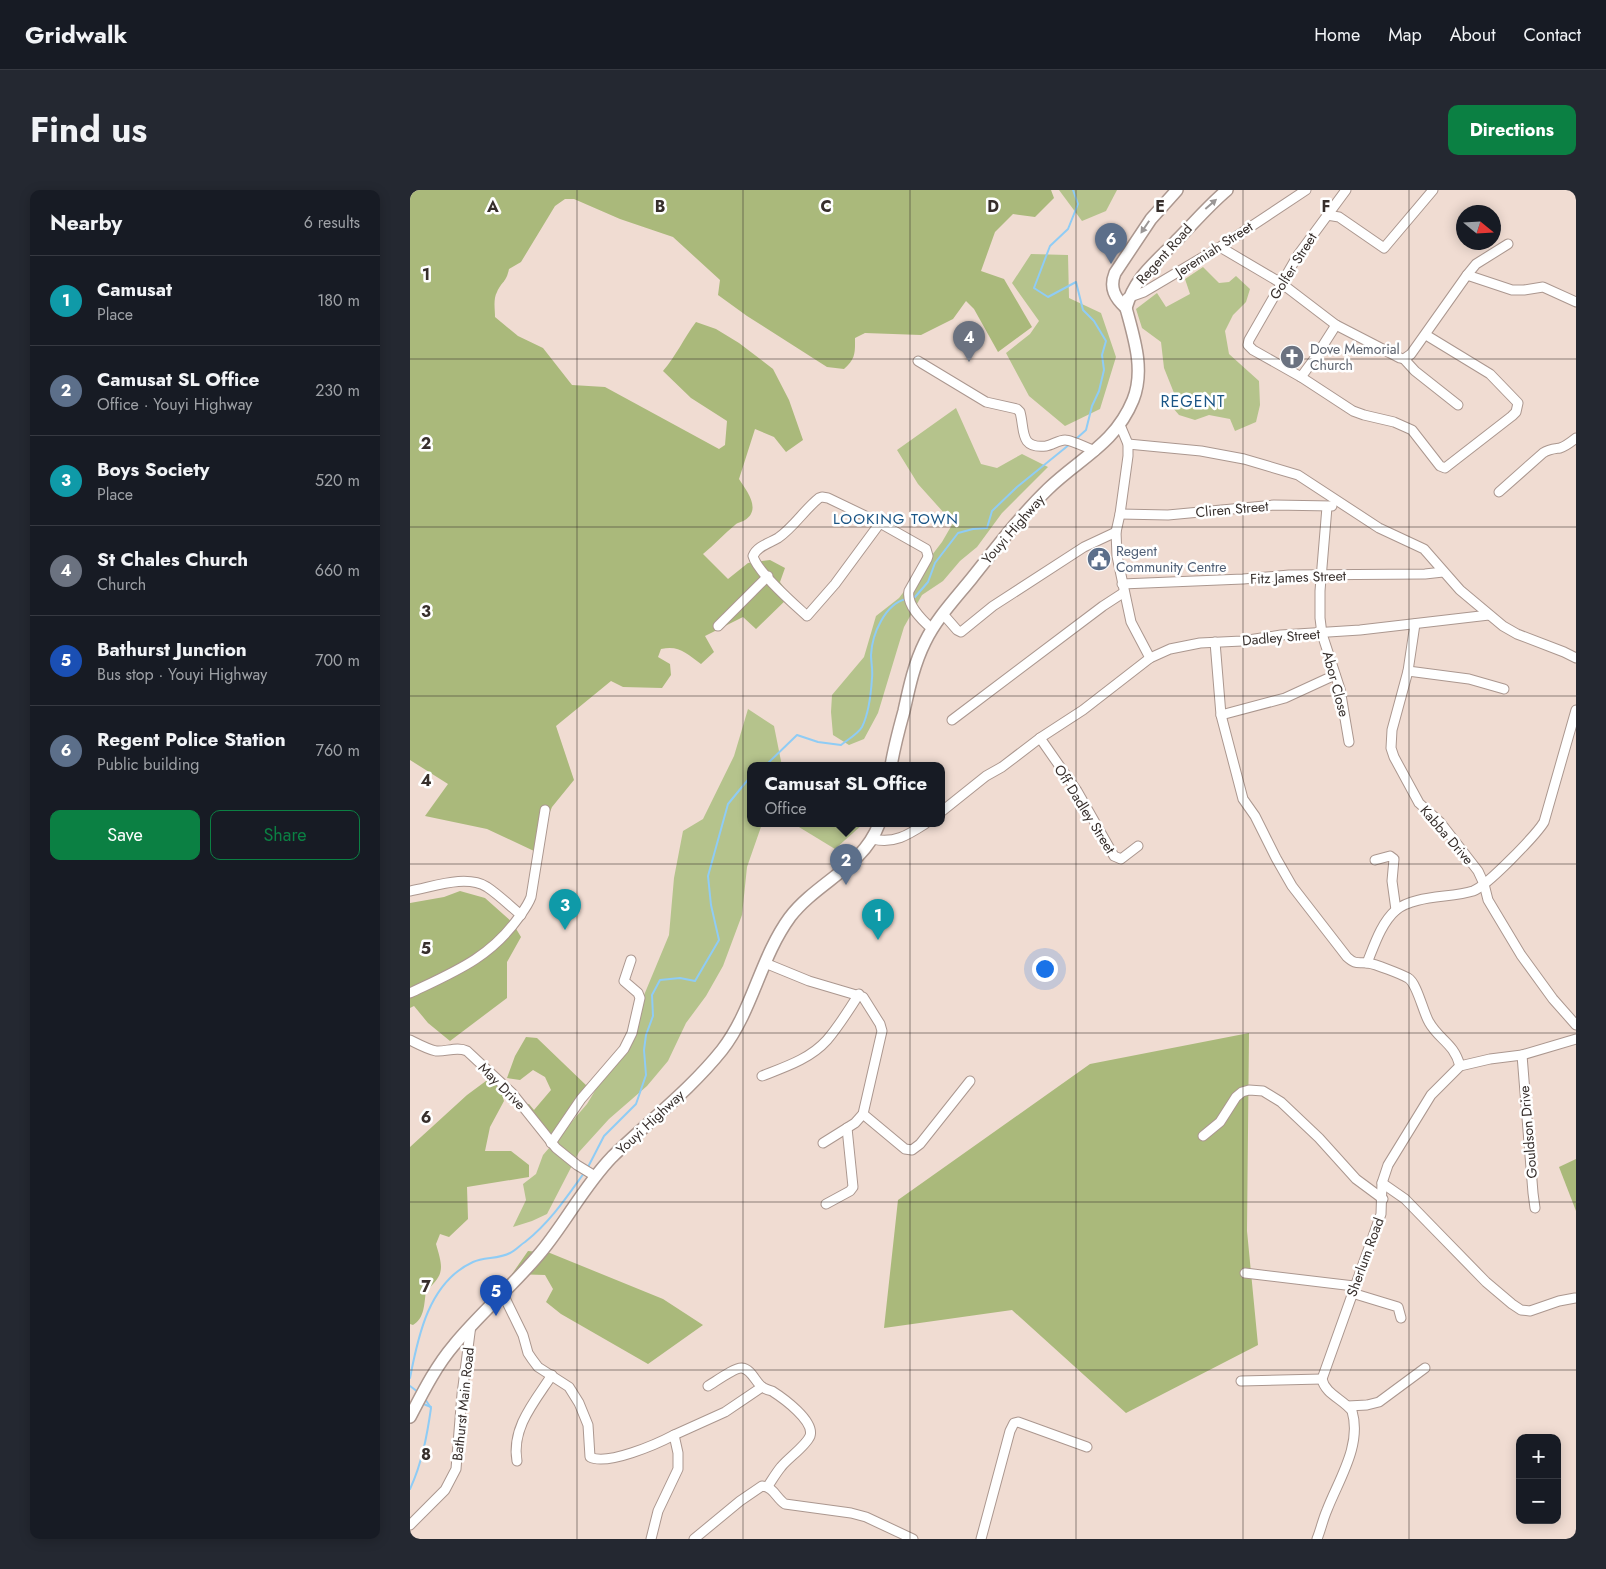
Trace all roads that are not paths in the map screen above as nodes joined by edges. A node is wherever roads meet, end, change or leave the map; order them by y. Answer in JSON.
{"nodes":[{"id":1,"x":1177,"y":190,"type":"edge"},
{"id":2,"x":1228,"y":190,"type":"edge"},
{"id":3,"x":1306,"y":190,"type":"edge"},
{"id":4,"x":1346,"y":190,"type":"edge"},
{"id":5,"x":1433,"y":190,"type":"edge"},
{"id":6,"x":1327,"y":215,"type":"junction"},
{"id":7,"x":1508,"y":244,"type":"dead end"},
{"id":8,"x":1220,"y":247,"type":"junction"},
{"id":9,"x":1467,"y":275,"type":"junction"},
{"id":10,"x":1281,"y":283,"type":"junction"},
{"id":11,"x":1124,"y":302,"type":"junction"},
{"id":12,"x":1576,"y":302,"type":"edge"},
{"id":13,"x":1336,"y":325,"type":"junction"},
{"id":14,"x":1426,"y":335,"type":"junction"},
{"id":15,"x":1404,"y":359,"type":"junction"},
{"id":16,"x":918,"y":361,"type":"dead end"},
{"id":17,"x":1301,"y":376,"type":"junction"},
{"id":18,"x":1458,"y":405,"type":"dead end"},
{"id":19,"x":1120,"y":425,"type":"junction"},
{"id":20,"x":1576,"y":438,"type":"edge"},
{"id":21,"x":1128,"y":444,"type":"junction"},
{"id":22,"x":1095,"y":451,"type":"junction"},
{"id":23,"x":1499,"y":492,"type":"dead end"},
{"id":24,"x":1343,"y":505,"type":"junction"},
{"id":25,"x":1327,"y":507,"type":"junction"},
{"id":26,"x":1120,"y":514,"type":"junction"},
{"id":27,"x":880,"y":523,"type":"junction"},
{"id":28,"x":1116,"y":532,"type":"junction"},
{"id":29,"x":1443,"y":572,"type":"junction"},
{"id":30,"x":1321,"y":575,"type":"junction"},
{"id":31,"x":768,"y":576,"type":"junction"},
{"id":32,"x":1123,"y":588,"type":"junction"},
{"id":33,"x":943,"y":614,"type":"junction"},
{"id":34,"x":1489,"y":616,"type":"junction"},
{"id":35,"x":1415,"y":624,"type":"junction"},
{"id":36,"x":718,"y":626,"type":"dead end"},
{"id":37,"x":932,"y":629,"type":"junction"},
{"id":38,"x":1322,"y":634,"type":"junction"},
{"id":39,"x":1215,"y":642,"type":"junction"},
{"id":40,"x":1150,"y":658,"type":"junction"},
{"id":41,"x":1576,"y":658,"type":"edge"},
{"id":42,"x":1408,"y":671,"type":"junction"},
{"id":43,"x":1335,"y":675,"type":"junction"},
{"id":44,"x":1504,"y":690,"type":"dead end"},
{"id":45,"x":1576,"y":710,"type":"edge"},
{"id":46,"x":1221,"y":715,"type":"junction"},
{"id":47,"x":952,"y":720,"type":"dead end"},
{"id":48,"x":1040,"y":738,"type":"junction"},
{"id":49,"x":1349,"y":742,"type":"dead end"},
{"id":50,"x":892,"y":762,"type":"edge"},
{"id":51,"x":945,"y":809,"type":"edge"},
{"id":52,"x":545,"y":810,"type":"dead end"},
{"id":53,"x":878,"y":827,"type":"edge"},
{"id":54,"x":919,"y":827,"type":"edge"},
{"id":55,"x":873,"y":839,"type":"junction"},
{"id":56,"x":1138,"y":846,"type":"dead end"},
{"id":57,"x":1374,"y":860,"type":"dead end"},
{"id":58,"x":1484,"y":884,"type":"junction"},
{"id":59,"x":410,"y":891,"type":"edge"},
{"id":60,"x":1396,"y":910,"type":"junction"},
{"id":61,"x":521,"y":915,"type":"junction"},
{"id":62,"x":631,"y":960,"type":"dead end"},
{"id":63,"x":765,"y":963,"type":"junction"},
{"id":64,"x":1367,"y":963,"type":"junction"},
{"id":65,"x":410,"y":993,"type":"edge"},
{"id":66,"x":858,"y":994,"type":"junction"},
{"id":67,"x":1576,"y":1025,"type":"edge"},
{"id":68,"x":1576,"y":1039,"type":"edge"},
{"id":69,"x":410,"y":1040,"type":"edge"},
{"id":70,"x":1522,"y":1055,"type":"junction"},
{"id":71,"x":1460,"y":1066,"type":"junction"},
{"id":72,"x":762,"y":1076,"type":"dead end"},
{"id":73,"x":970,"y":1081,"type":"dead end"},
{"id":74,"x":862,"y":1114,"type":"junction"},
{"id":75,"x":847,"y":1128,"type":"junction"},
{"id":76,"x":1203,"y":1136,"type":"dead end"},
{"id":77,"x":823,"y":1142,"type":"dead end"},
{"id":78,"x":551,"y":1143,"type":"junction"},
{"id":79,"x":592,"y":1174,"type":"junction"},
{"id":80,"x":1382,"y":1183,"type":"junction"},
{"id":81,"x":1383,"y":1199,"type":"junction"},
{"id":82,"x":826,"y":1204,"type":"dead end"},
{"id":83,"x":1535,"y":1208,"type":"dead end"},
{"id":84,"x":1245,"y":1273,"type":"dead end"},
{"id":85,"x":1353,"y":1290,"type":"junction"},
{"id":86,"x":502,"y":1292,"type":"junction"},
{"id":87,"x":1575,"y":1298,"type":"edge"},
{"id":88,"x":1401,"y":1318,"type":"dead end"},
{"id":89,"x":471,"y":1325,"type":"junction"},
{"id":90,"x":1425,"y":1368,"type":"dead end"},
{"id":91,"x":552,"y":1376,"type":"junction"},
{"id":92,"x":1322,"y":1379,"type":"junction"},
{"id":93,"x":1241,"y":1381,"type":"dead end"},
{"id":94,"x":708,"y":1386,"type":"dead end"},
{"id":95,"x":762,"y":1387,"type":"junction"},
{"id":96,"x":1348,"y":1406,"type":"junction"},
{"id":97,"x":410,"y":1417,"type":"edge"},
{"id":98,"x":674,"y":1435,"type":"junction"},
{"id":99,"x":1088,"y":1447,"type":"dead end"},
{"id":100,"x":517,"y":1461,"type":"dead end"},
{"id":101,"x":768,"y":1486,"type":"junction"},
{"id":102,"x":410,"y":1526,"type":"edge"},
{"id":103,"x":651,"y":1539,"type":"edge"},
{"id":104,"x":694,"y":1539,"type":"edge"},
{"id":105,"x":913,"y":1539,"type":"edge"},
{"id":106,"x":980,"y":1539,"type":"edge"},
{"id":107,"x":1317,"y":1539,"type":"edge"}],
"edges":[{"from":1,"to":11,"type":"main road","name":"Regent Road","one_way":true},
{"from":11,"to":2,"type":"main road","name":"Regent Road","one_way":true},
{"from":3,"to":8,"type":"street","name":"Jeremiah Street"},
{"from":4,"to":6,"type":"street","name":"Golfer Street"},
{"from":5,"to":6,"type":"street"},
{"from":6,"to":10,"type":"street","name":"Golfer Street"},
{"from":7,"to":9,"type":"street"},
{"from":8,"to":10,"type":"street"},
{"from":8,"to":11,"type":"street","name":"Jeremiah Street"},
{"from":9,"to":12,"type":"street"},
{"from":9,"to":14,"type":"street"},
{"from":10,"to":13,"type":"street"},
{"from":10,"to":17,"type":"street","name":"Golfer Street"},
{"from":11,"to":19,"type":"main road","name":"Youyi Highway"},
{"from":13,"to":15,"type":"street"},
{"from":13,"to":17,"type":"street"},
{"from":14,"to":15,"type":"street"},
{"from":14,"to":17,"type":"street"},
{"from":15,"to":18,"type":"street"},
{"from":16,"to":22,"type":"street"},
{"from":19,"to":21,"type":"street"},
{"from":19,"to":22,"type":"main road","name":"Youyi Highway"},
{"from":20,"to":23,"type":"street"},
{"from":21,"to":24,"type":"street"},
{"from":21,"to":26,"type":"street"},
{"from":22,"to":33,"type":"main road","name":"Youyi Highway"},
{"from":24,"to":25,"type":"street","name":"Cliren Street"},
{"from":24,"to":29,"type":"street"},
{"from":25,"to":26,"type":"street","name":"Cliren Street"},
{"from":25,"to":30,"type":"street","name":"Abor Close"},
{"from":26,"to":28,"type":"street"},
{"from":27,"to":31,"type":"street"},
{"from":27,"to":31,"type":"street"},
{"from":27,"to":37,"type":"street"},
{"from":28,"to":32,"type":"street"},
{"from":28,"to":33,"type":"street"},
{"from":29,"to":30,"type":"street","name":"Fitz James Street"},
{"from":29,"to":34,"type":"street"},
{"from":30,"to":32,"type":"street","name":"Fitz James Street"},
{"from":30,"to":38,"type":"street","name":"Abor Close"},
{"from":31,"to":36,"type":"street"},
{"from":32,"to":40,"type":"street"},
{"from":32,"to":47,"type":"street"},
{"from":33,"to":37,"type":"main road","name":"Youyi Highway"},
{"from":34,"to":35,"type":"street","name":"Dadley Street"},
{"from":34,"to":41,"type":"street"},
{"from":35,"to":38,"type":"street","name":"Dadley Street"},
{"from":35,"to":42,"type":"street","name":"Kabba Drive"},
{"from":37,"to":50,"type":"main road","name":"Youyi Highway"},
{"from":38,"to":39,"type":"street","name":"Dadley Street"},
{"from":38,"to":43,"type":"street","name":"Abor Close"},
{"from":39,"to":40,"type":"street","name":"Dadley Street"},
{"from":39,"to":46,"type":"street"},
{"from":40,"to":48,"type":"street","name":"Dadley Street"},
{"from":42,"to":44,"type":"street"},
{"from":42,"to":58,"type":"street","name":"Kabba Drive"},
{"from":43,"to":46,"type":"street"},
{"from":43,"to":49,"type":"street","name":"Abor Close"},
{"from":45,"to":58,"type":"street"},
{"from":46,"to":64,"type":"street"},
{"from":48,"to":51,"type":"street","name":"Dadley Street"},
{"from":48,"to":56,"type":"street","name":"Off Dadley Street"},
{"from":52,"to":61,"type":"street"},
{"from":53,"to":55,"type":"main road","name":"Youyi Highway"},
{"from":54,"to":55,"type":"street"},
{"from":55,"to":63,"type":"main road","name":"Youyi Highway"},
{"from":57,"to":60,"type":"street"},
{"from":58,"to":60,"type":"street"},
{"from":58,"to":67,"type":"street","name":"Kabba Drive"},
{"from":59,"to":61,"type":"street"},
{"from":60,"to":64,"type":"street"},
{"from":61,"to":65,"type":"street"},
{"from":62,"to":78,"type":"street"},
{"from":63,"to":66,"type":"street"},
{"from":63,"to":79,"type":"main road","name":"Youyi Highway"},
{"from":64,"to":71,"type":"street"},
{"from":66,"to":72,"type":"street"},
{"from":66,"to":74,"type":"street"},
{"from":68,"to":70,"type":"street"},
{"from":69,"to":78,"type":"street","name":"May Drive"},
{"from":70,"to":71,"type":"street"},
{"from":70,"to":83,"type":"street","name":"Gouldson Drive"},
{"from":71,"to":80,"type":"street","name":"Sherlum Road"},
{"from":73,"to":74,"type":"street"},
{"from":74,"to":75,"type":"street"},
{"from":75,"to":77,"type":"street"},
{"from":75,"to":82,"type":"street"},
{"from":76,"to":81,"type":"street"},
{"from":78,"to":79,"type":"street","name":"May Drive"},
{"from":79,"to":86,"type":"main road","name":"Youyi Highway"},
{"from":80,"to":81,"type":"street","name":"Sherlum Road"},
{"from":80,"to":87,"type":"street"},
{"from":81,"to":85,"type":"street","name":"Sherlum Road"},
{"from":84,"to":85,"type":"street"},
{"from":85,"to":88,"type":"street"},
{"from":85,"to":92,"type":"street","name":"Sherlum Road"},
{"from":86,"to":89,"type":"main road","name":"Youyi Highway"},
{"from":86,"to":91,"type":"street"},
{"from":89,"to":97,"type":"main road","name":"Youyi Highway"},
{"from":89,"to":102,"type":"street","name":"Bathurst Main Road"},
{"from":90,"to":96,"type":"street"},
{"from":91,"to":98,"type":"street"},
{"from":91,"to":100,"type":"street"},
{"from":92,"to":93,"type":"street"},
{"from":92,"to":96,"type":"street"},
{"from":94,"to":95,"type":"street"},
{"from":95,"to":98,"type":"street"},
{"from":95,"to":101,"type":"street"},
{"from":96,"to":107,"type":"street"},
{"from":98,"to":103,"type":"street"},
{"from":99,"to":106,"type":"street"},
{"from":101,"to":104,"type":"street"},
{"from":101,"to":105,"type":"street"}]}
